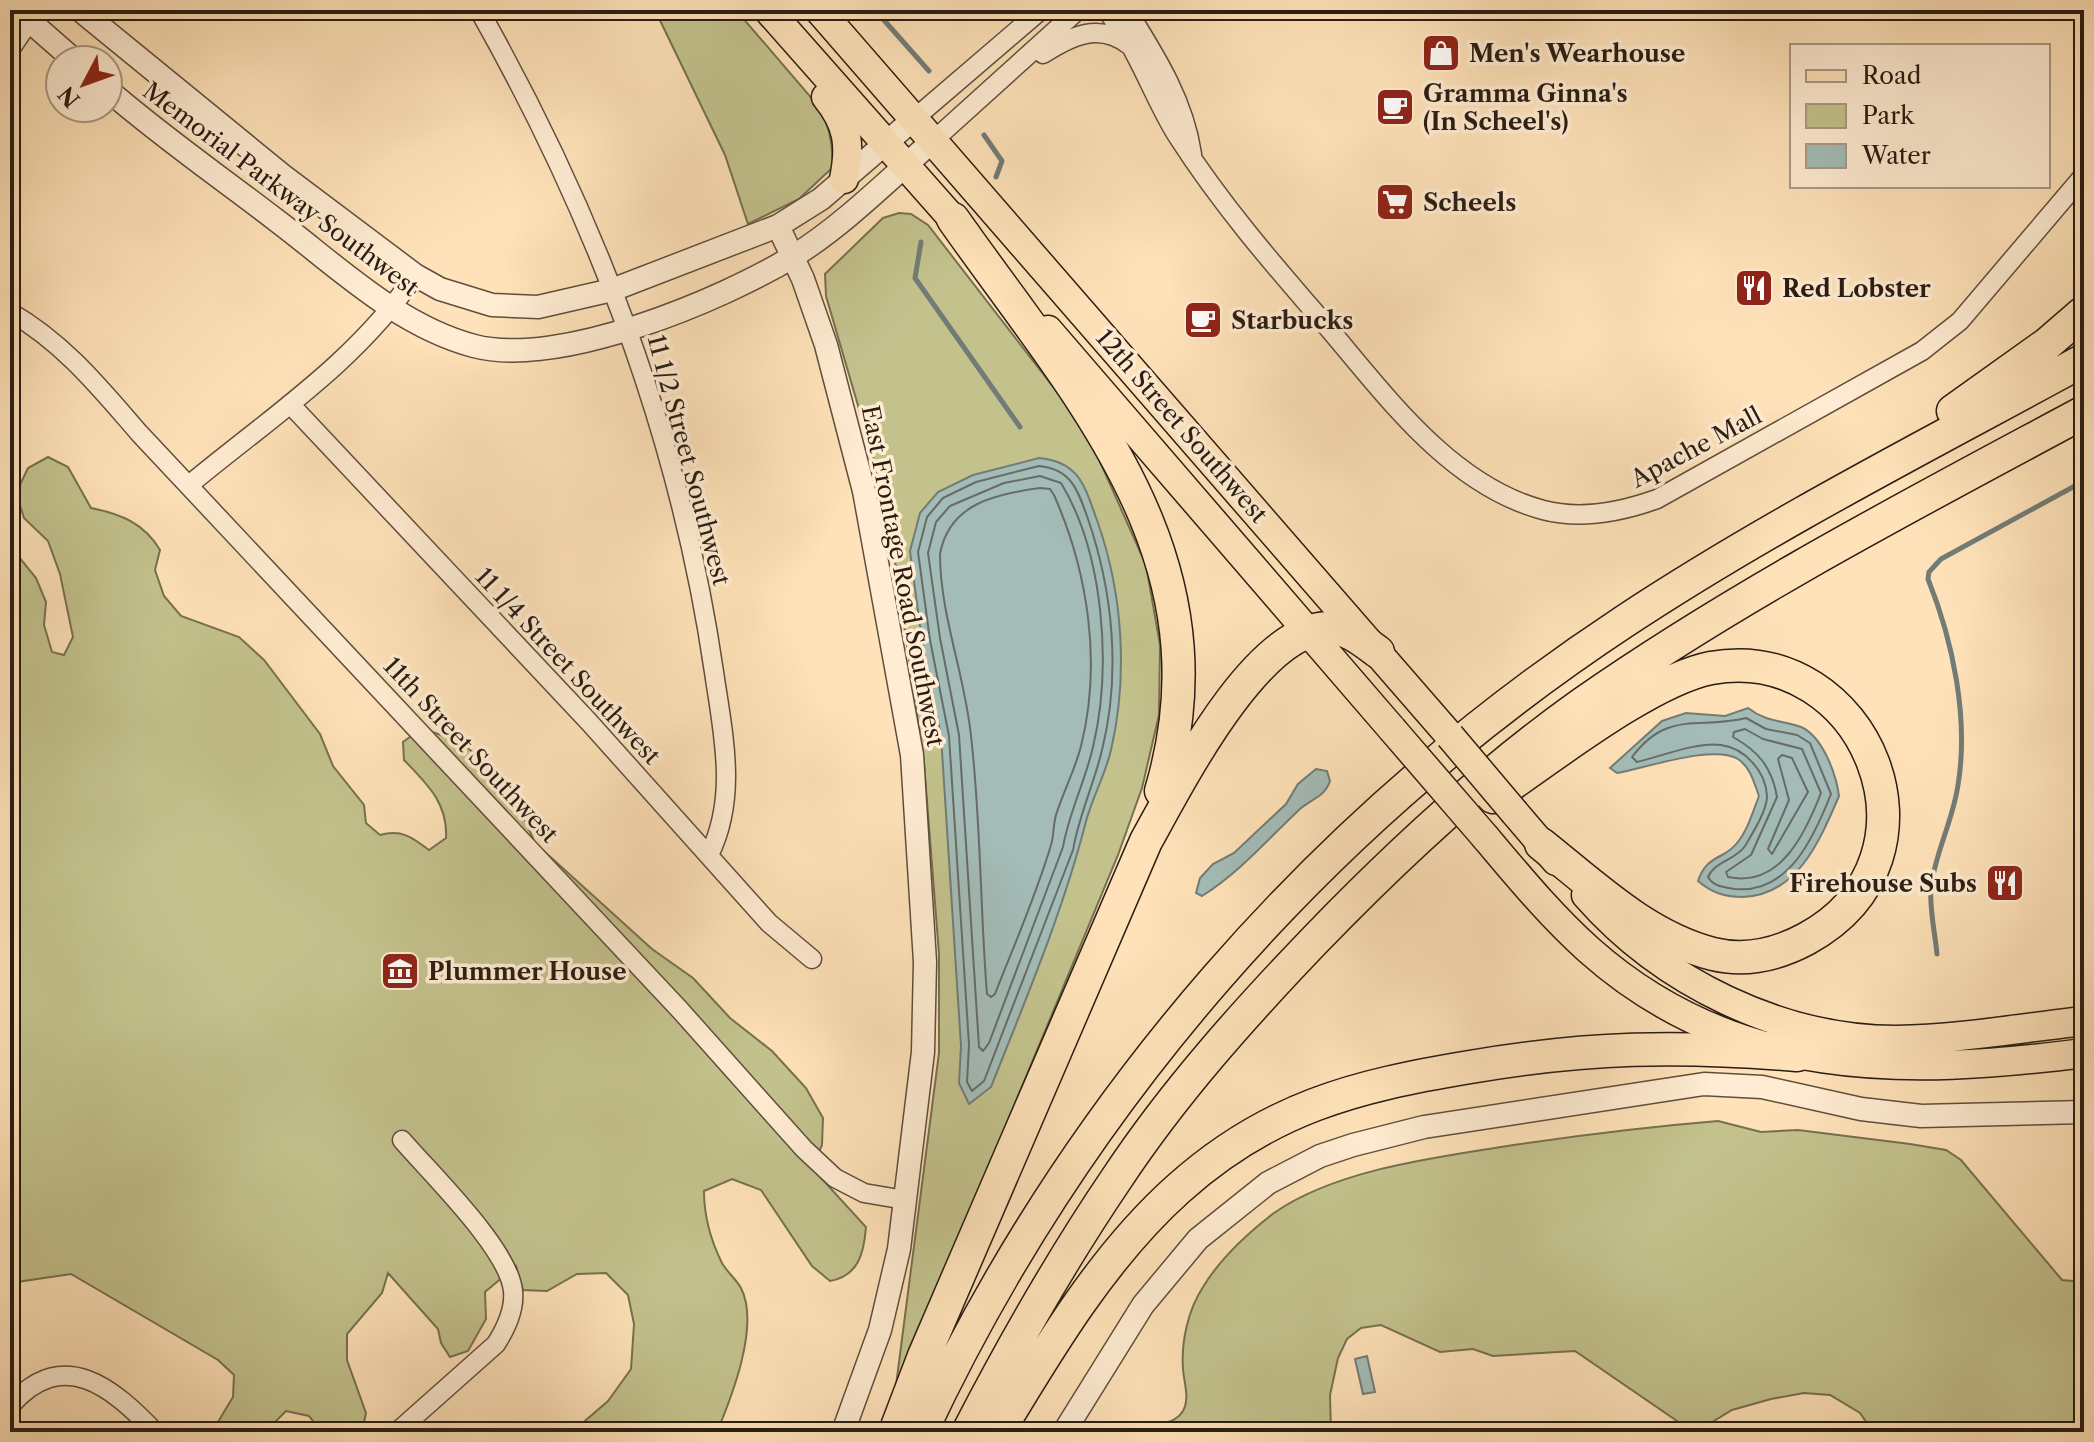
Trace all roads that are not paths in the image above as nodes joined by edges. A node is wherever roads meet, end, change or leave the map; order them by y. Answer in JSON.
{"nodes":[{"id":1,"x":80,"y":10,"type":"edge"},
{"id":2,"x":479,"y":10,"type":"edge"},
{"id":3,"x":768,"y":10,"type":"edge"},
{"id":4,"x":819,"y":10,"type":"edge"},
{"id":5,"x":1041,"y":10,"type":"edge"},
{"id":6,"x":1078,"y":10,"type":"edge"},
{"id":7,"x":1106,"y":10,"type":"edge"},
{"id":8,"x":1127,"y":10,"type":"edge"},
{"id":9,"x":28,"y":14,"type":"edge"},
{"id":10,"x":58,"y":44,"type":"edge"},
{"id":11,"x":1130,"y":46,"type":"junction"},
{"id":12,"x":10,"y":50,"type":"edge"},
{"id":13,"x":813,"y":59,"type":"junction"},
{"id":14,"x":1001,"y":83,"type":"junction"},
{"id":15,"x":124,"y":102,"type":"edge"},
{"id":16,"x":915,"y":118,"type":"junction"},
{"id":17,"x":934,"y":140,"type":"junction"},
{"id":18,"x":886,"y":144,"type":"junction"},
{"id":19,"x":1193,"y":160,"type":"junction"},
{"id":20,"x":905,"y":165,"type":"junction"},
{"id":21,"x":2084,"y":175,"type":"edge"},
{"id":22,"x":844,"y":179,"type":"junction"},
{"id":23,"x":953,"y":219,"type":"junction"},
{"id":24,"x":778,"y":226,"type":"junction"},
{"id":25,"x":793,"y":256,"type":"junction"},
{"id":26,"x":415,"y":275,"type":"junction"},
{"id":27,"x":612,"y":290,"type":"junction"},
{"id":28,"x":392,"y":308,"type":"junction"},
{"id":29,"x":10,"y":312,"type":"edge"},
{"id":30,"x":2084,"y":312,"type":"edge"},
{"id":31,"x":628,"y":329,"type":"junction"},
{"id":32,"x":2084,"y":360,"type":"edge"},
{"id":33,"x":290,"y":404,"type":"junction"},
{"id":34,"x":2084,"y":412,"type":"edge"},
{"id":35,"x":189,"y":485,"type":"junction"},
{"id":36,"x":1803,"y":513,"type":"junction"},
{"id":37,"x":1307,"y":631,"type":"junction"},
{"id":38,"x":1378,"y":652,"type":"junction"},
{"id":39,"x":1146,"y":841,"type":"junction"},
{"id":40,"x":1541,"y":844,"type":"junction"},
{"id":41,"x":709,"y":855,"type":"junction"},
{"id":42,"x":1378,"y":875,"type":"junction"},
{"id":43,"x":812,"y":959,"type":"dead end"},
{"id":44,"x":2084,"y":1021,"type":"edge"},
{"id":45,"x":2084,"y":1053,"type":"edge"},
{"id":46,"x":1797,"y":1055,"type":"junction"},
{"id":47,"x":2084,"y":1112,"type":"edge"},
{"id":48,"x":402,"y":1140,"type":"dead end"},
{"id":49,"x":905,"y":1200,"type":"junction"},
{"id":50,"x":10,"y":1406,"type":"edge"},
{"id":51,"x":155,"y":1432,"type":"edge"},
{"id":52,"x":397,"y":1432,"type":"edge"},
{"id":53,"x":843,"y":1432,"type":"edge"},
{"id":54,"x":895,"y":1432,"type":"edge"},
{"id":55,"x":921,"y":1432,"type":"edge"},
{"id":56,"x":968,"y":1432,"type":"edge"},
{"id":57,"x":998,"y":1432,"type":"edge"},
{"id":58,"x":1064,"y":1432,"type":"edge"}],
"edges":[{"from":1,"to":26,"type":"street","name":"Memorial Parkway Southwest"},
{"from":2,"to":27,"type":"street","name":"11 1/2 Street Southwest"},
{"from":3,"to":13,"type":"main road","name":"12th Street Southwest"},
{"from":4,"to":16,"type":"main road","name":"12th Street Southwest"},
{"from":5,"to":16,"type":"street","name":"Memorial Parkway Southwest"},
{"from":6,"to":14,"type":"street","name":"Memorial Parkway Southwest"},
{"from":7,"to":11,"type":"street","name":"Apache Mall"},
{"from":8,"to":19,"type":"street"},
{"from":9,"to":10,"type":"street"},
{"from":9,"to":12,"type":"street"},
{"from":11,"to":14,"type":"street"},
{"from":11,"to":19,"type":"street","name":"Apache Mall"},
{"from":13,"to":18,"type":"main road","name":"12th Street Southwest"},
{"from":13,"to":22,"type":"main road"},
{"from":14,"to":17,"type":"street","name":"Memorial Parkway Southwest"},
{"from":15,"to":28,"type":"street","name":"Memorial Parkway Southwest"},
{"from":16,"to":17,"type":"main road","name":"12th Street Southwest"},
{"from":16,"to":18,"type":"street","name":"Memorial Parkway Southwest"},
{"from":17,"to":20,"type":"street","name":"Memorial Parkway Southwest"},
{"from":17,"to":38,"type":"main road","name":"12th Street Southwest"},
{"from":18,"to":20,"type":"main road","name":"12th Street Southwest"},
{"from":18,"to":22,"type":"street","name":"Memorial Parkway Southwest"},
{"from":19,"to":21,"type":"street","name":"Apache Mall"},
{"from":20,"to":23,"type":"main road","name":"12th Street Southwest"},
{"from":20,"to":25,"type":"street","name":"Memorial Parkway Southwest"},
{"from":22,"to":24,"type":"street","name":"Memorial Parkway Southwest"},
{"from":23,"to":37,"type":"main road","name":"12th Street Southwest"},
{"from":23,"to":39,"type":"highway"},
{"from":24,"to":25,"type":"street","name":"East Frontage Road Southwest"},
{"from":24,"to":27,"type":"street","name":"Memorial Parkway Southwest"},
{"from":25,"to":31,"type":"street","name":"Memorial Parkway Southwest"},
{"from":25,"to":49,"type":"street","name":"East Frontage Road Southwest"},
{"from":26,"to":27,"type":"street","name":"Memorial Parkway Southwest"},
{"from":26,"to":28,"type":"street"},
{"from":27,"to":31,"type":"street","name":"11 1/2 Street Southwest"},
{"from":28,"to":31,"type":"street","name":"Memorial Parkway Southwest"},
{"from":28,"to":33,"type":"street"},
{"from":29,"to":35,"type":"street","name":"11th Street Southwest"},
{"from":30,"to":36,"type":"highway"},
{"from":31,"to":41,"type":"street","name":"11 1/2 Street Southwest"},
{"from":32,"to":36,"type":"highway"},
{"from":33,"to":35,"type":"street"},
{"from":33,"to":41,"type":"street","name":"11 1/4 Street Southwest"},
{"from":34,"to":42,"type":"highway"},
{"from":35,"to":49,"type":"street","name":"11th Street Southwest"},
{"from":36,"to":55,"type":"highway"},
{"from":37,"to":38,"type":"highway"},
{"from":37,"to":39,"type":"highway"},
{"from":37,"to":46,"type":"main road","name":"12th Street Southwest","bridge":true},
{"from":38,"to":40,"type":"main road","name":"12th Street Southwest","bridge":true},
{"from":39,"to":54,"type":"highway"},
{"from":40,"to":42,"type":"highway"},
{"from":40,"to":44,"type":"main road","name":"12th Street Southwest"},
{"from":41,"to":43,"type":"street","name":"11 1/4 Street Southwest"},
{"from":42,"to":56,"type":"highway"},
{"from":45,"to":46,"type":"main road","name":"12th Street Southwest"},
{"from":46,"to":57,"type":"highway"},
{"from":47,"to":58,"type":"street"},
{"from":48,"to":52,"type":"street"},
{"from":49,"to":53,"type":"street","name":"East Frontage Road Southwest"},
{"from":50,"to":51,"type":"street"}]}
